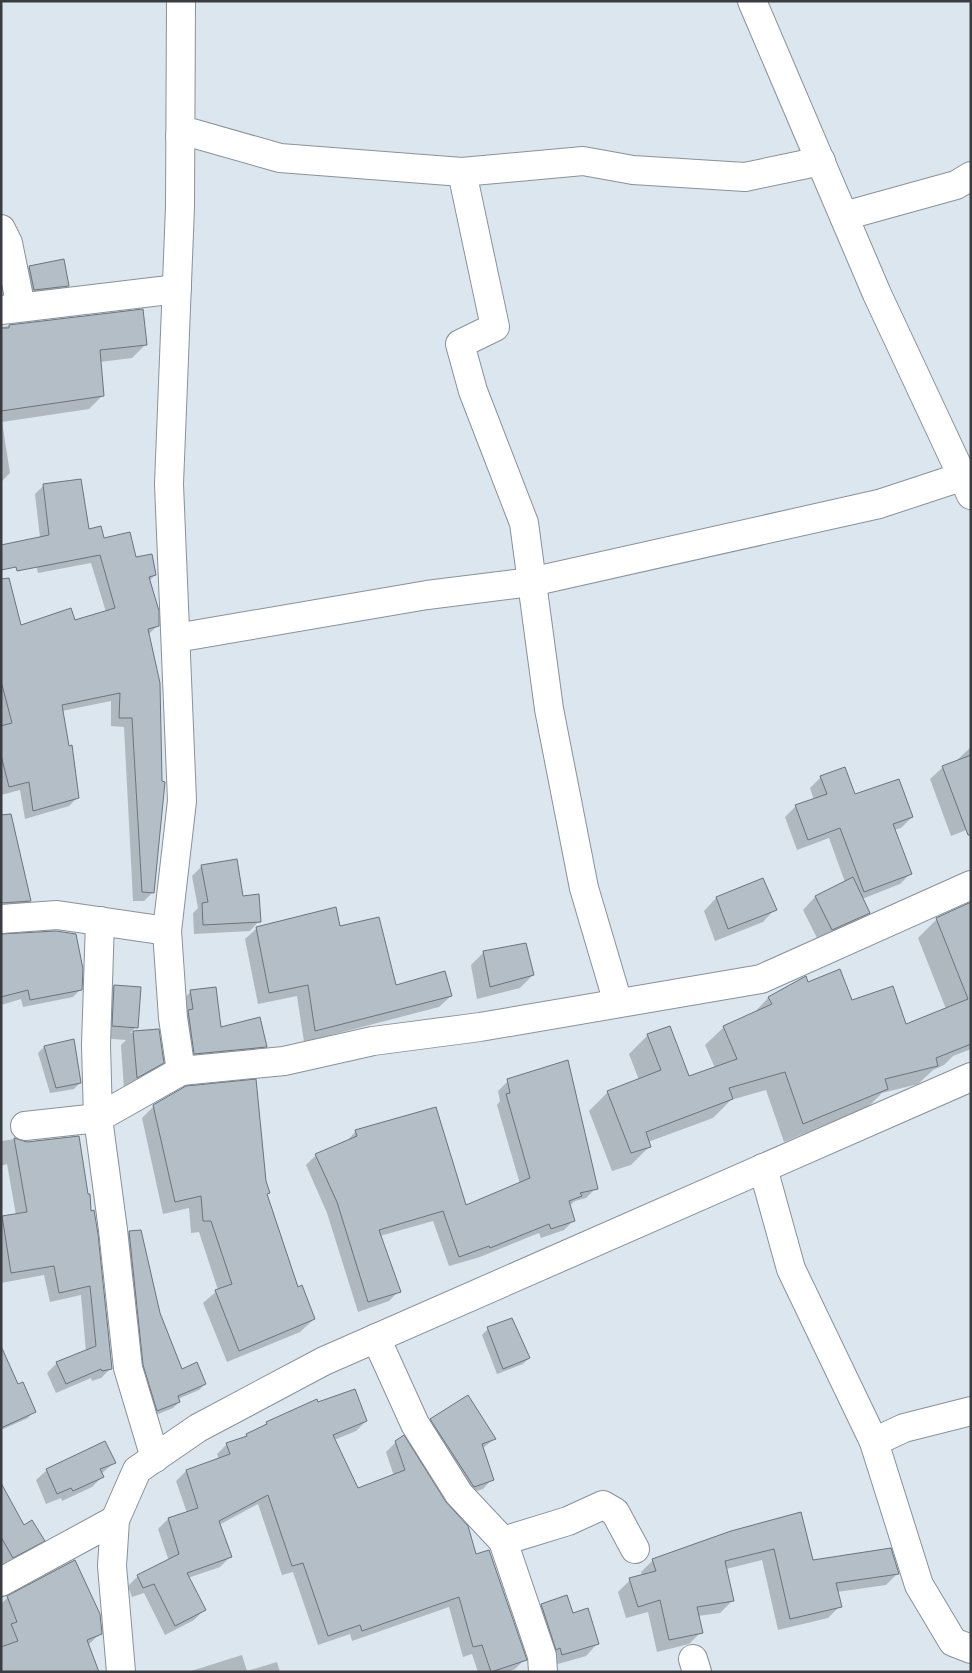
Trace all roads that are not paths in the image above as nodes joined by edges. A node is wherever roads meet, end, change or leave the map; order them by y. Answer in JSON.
{"nodes":[{"id":1,"x":181,"y":1,"type":"edge"},
{"id":2,"x":752,"y":1,"type":"edge"},
{"id":3,"x":180,"y":136,"type":"junction"},
{"id":4,"x":821,"y":161,"type":"junction"},
{"id":5,"x":462,"y":172,"type":"junction"},
{"id":6,"x":971,"y":176,"type":"edge"},
{"id":7,"x":844,"y":216,"type":"junction"},
{"id":8,"x":1,"y":229,"type":"edge"},
{"id":9,"x":177,"y":289,"type":"junction"},
{"id":10,"x":11,"y":308,"type":"edge"},
{"id":11,"x":966,"y":486,"type":"edge"},
{"id":12,"x":532,"y":582,"type":"junction"},
{"id":13,"x":176,"y":638,"type":"junction"},
{"id":14,"x":971,"y":886,"type":"edge"},
{"id":15,"x":1,"y":919,"type":"edge"},
{"id":16,"x":100,"y":921,"type":"junction"},
{"id":17,"x":167,"y":931,"type":"junction"},
{"id":18,"x":618,"y":1003,"type":"junction"},
{"id":19,"x":181,"y":1071,"type":"junction"},
{"id":20,"x":971,"y":1077,"type":"edge"},
{"id":21,"x":98,"y":1118,"type":"junction"},
{"id":22,"x":25,"y":1126,"type":"dead end"},
{"id":23,"x":763,"y":1168,"type":"junction"},
{"id":24,"x":376,"y":1338,"type":"junction"},
{"id":25,"x":971,"y":1412,"type":"edge"},
{"id":26,"x":874,"y":1442,"type":"junction"},
{"id":27,"x":155,"y":1458,"type":"junction"},
{"id":28,"x":115,"y":1520,"type":"junction"},
{"id":29,"x":503,"y":1541,"type":"junction"},
{"id":30,"x":635,"y":1549,"type":"dead end"},
{"id":31,"x":1,"y":1582,"type":"edge"},
{"id":32,"x":971,"y":1649,"type":"edge"},
{"id":33,"x":121,"y":1672,"type":"edge"},
{"id":34,"x":543,"y":1672,"type":"edge"}],
"edges":[{"from":1,"to":3,"type":"street"},
{"from":2,"to":4,"type":"street"},
{"from":3,"to":5,"type":"street"},
{"from":3,"to":9,"type":"street"},
{"from":4,"to":5,"type":"street"},
{"from":4,"to":7,"type":"street"},
{"from":5,"to":12,"type":"street"},
{"from":6,"to":7,"type":"street"},
{"from":7,"to":11,"type":"street"},
{"from":8,"to":10,"type":"street"},
{"from":9,"to":10,"type":"street"},
{"from":9,"to":13,"type":"street"},
{"from":11,"to":12,"type":"street"},
{"from":12,"to":13,"type":"street"},
{"from":12,"to":18,"type":"street"},
{"from":13,"to":17,"type":"street"},
{"from":14,"to":18,"type":"street"},
{"from":15,"to":16,"type":"street"},
{"from":16,"to":17,"type":"street"},
{"from":16,"to":21,"type":"street"},
{"from":17,"to":19,"type":"street"},
{"from":18,"to":19,"type":"street"},
{"from":19,"to":21,"type":"street"},
{"from":20,"to":23,"type":"street"},
{"from":21,"to":22,"type":"street"},
{"from":21,"to":27,"type":"street"},
{"from":23,"to":24,"type":"street"},
{"from":23,"to":26,"type":"street"},
{"from":24,"to":27,"type":"street"},
{"from":24,"to":29,"type":"street"},
{"from":25,"to":26,"type":"street"},
{"from":26,"to":32,"type":"street"},
{"from":27,"to":28,"type":"street"},
{"from":28,"to":31,"type":"street"},
{"from":28,"to":33,"type":"street"},
{"from":29,"to":30,"type":"street"},
{"from":29,"to":34,"type":"street"}]}
